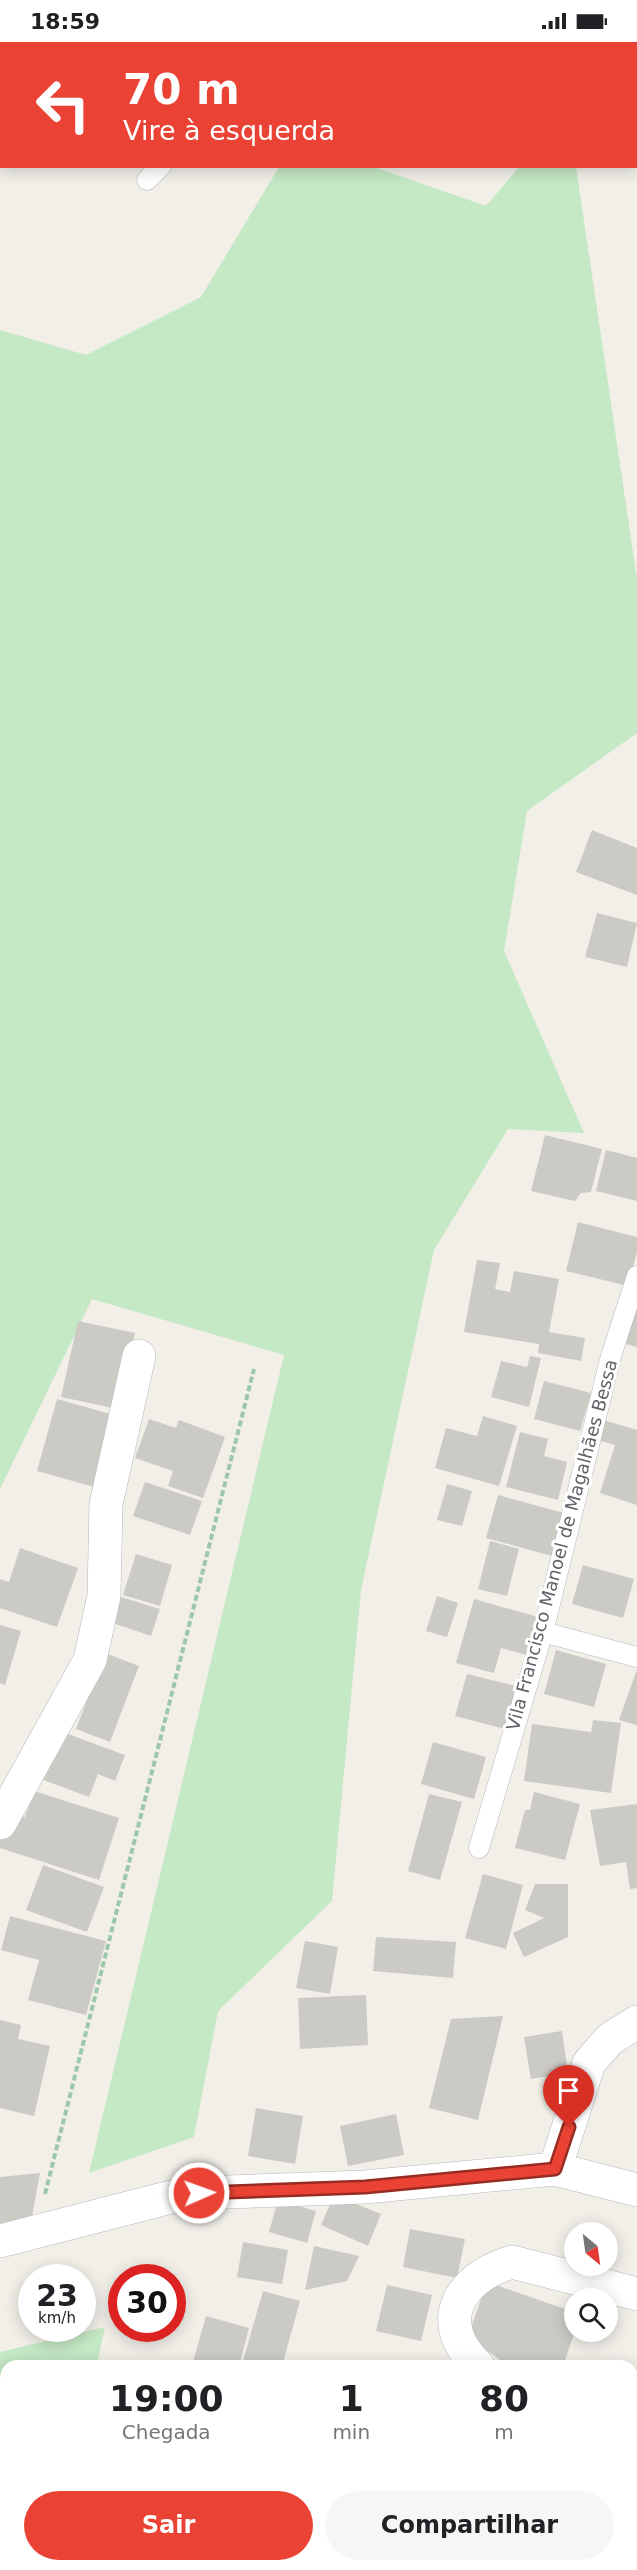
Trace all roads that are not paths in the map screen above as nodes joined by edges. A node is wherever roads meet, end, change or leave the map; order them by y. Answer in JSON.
{"nodes":[{"id":1,"x":159,"y":168,"type":"edge"},
{"id":2,"x":147,"y":180,"type":"dead end"},
{"id":3,"x":637,"y":1276,"type":"edge"},
{"id":4,"x":139,"y":1356,"type":"dead end"},
{"id":5,"x":543,"y":1632,"type":"junction"},
{"id":6,"x":637,"y":1657,"type":"edge"},
{"id":7,"x":0,"y":1823,"type":"edge"},
{"id":8,"x":479,"y":1848,"type":"dead end"},
{"id":9,"x":637,"y":2022,"type":"edge"},
{"id":10,"x":555,"y":2169,"type":"junction"},
{"id":11,"x":637,"y":2190,"type":"edge"},
{"id":12,"x":0,"y":2241,"type":"edge"},
{"id":13,"x":637,"y":2294,"type":"edge"},
{"id":14,"x":472,"y":2360,"type":"edge"}],
"edges":[{"from":1,"to":2,"type":"lane"},
{"from":3,"to":5,"type":"lane","name":"Vila Francisco Manoel de Magalhães Bessa"},
{"from":4,"to":7,"type":"street"},
{"from":5,"to":6,"type":"lane"},
{"from":5,"to":8,"type":"lane","name":"Vila Francisco Manoel de Magalhães Bessa"},
{"from":9,"to":10,"type":"street"},
{"from":10,"to":11,"type":"street"},
{"from":10,"to":12,"type":"street"},
{"from":13,"to":14,"type":"street"}]}
